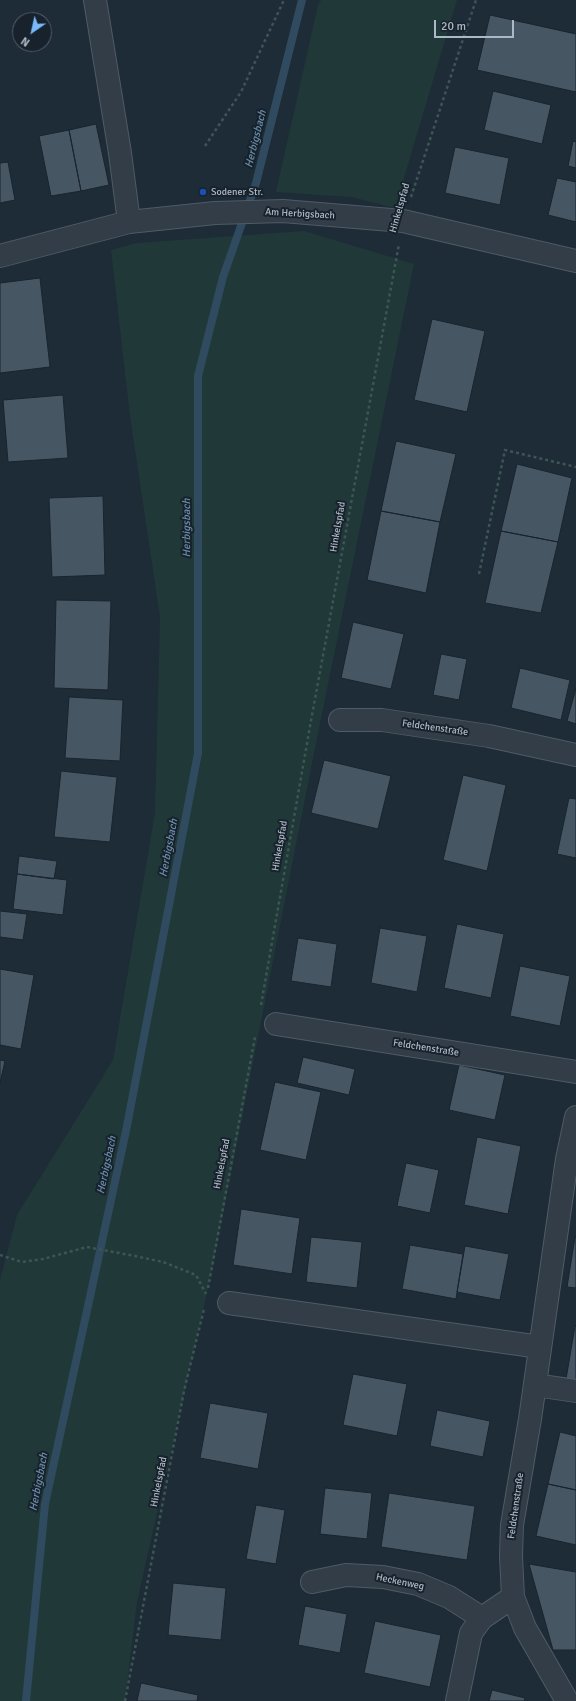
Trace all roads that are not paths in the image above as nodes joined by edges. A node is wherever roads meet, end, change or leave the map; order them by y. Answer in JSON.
{"nodes":[{"id":1,"x":95,"y":0,"type":"edge"},
{"id":2,"x":129,"y":222,"type":"junction"},
{"id":3,"x":0,"y":256,"type":"edge"},
{"id":4,"x":576,"y":261,"type":"edge"},
{"id":5,"x":340,"y":720,"type":"dead end"},
{"id":6,"x":576,"y":754,"type":"edge"},
{"id":7,"x":276,"y":1024,"type":"dead end"},
{"id":8,"x":576,"y":1072,"type":"edge"},
{"id":9,"x":576,"y":1117,"type":"edge"},
{"id":10,"x":571,"y":1160,"type":"edge"},
{"id":11,"x":229,"y":1303,"type":"dead end"},
{"id":12,"x":540,"y":1347,"type":"junction"},
{"id":13,"x":535,"y":1385,"type":"junction"},
{"id":14,"x":576,"y":1391,"type":"edge"},
{"id":15,"x":312,"y":1582,"type":"dead end"},
{"id":16,"x":514,"y":1597,"type":"junction"},
{"id":17,"x":482,"y":1618,"type":"junction"},
{"id":18,"x":457,"y":1701,"type":"edge"},
{"id":19,"x":567,"y":1701,"type":"edge"}],
"edges":[{"from":1,"to":2,"type":"street"},
{"from":2,"to":3,"type":"street","name":"Am Herbigsbach"},
{"from":2,"to":4,"type":"street","name":"Am Herbigsbach"},
{"from":5,"to":6,"type":"street","name":"Feldchenstraße"},
{"from":7,"to":8,"type":"street","name":"Feldchenstraße"},
{"from":9,"to":10,"type":"street","name":"Feldchenstraße"},
{"from":10,"to":12,"type":"street","name":"Feldchenstraße"},
{"from":11,"to":12,"type":"street"},
{"from":12,"to":13,"type":"street","name":"Feldchenstraße"},
{"from":13,"to":14,"type":"street"},
{"from":13,"to":16,"type":"street","name":"Feldchenstraße"},
{"from":15,"to":17,"type":"street","name":"Heckenweg"},
{"from":16,"to":17,"type":"street"},
{"from":16,"to":19,"type":"street","name":"Feldchenstraße"},
{"from":17,"to":18,"type":"street"}]}
